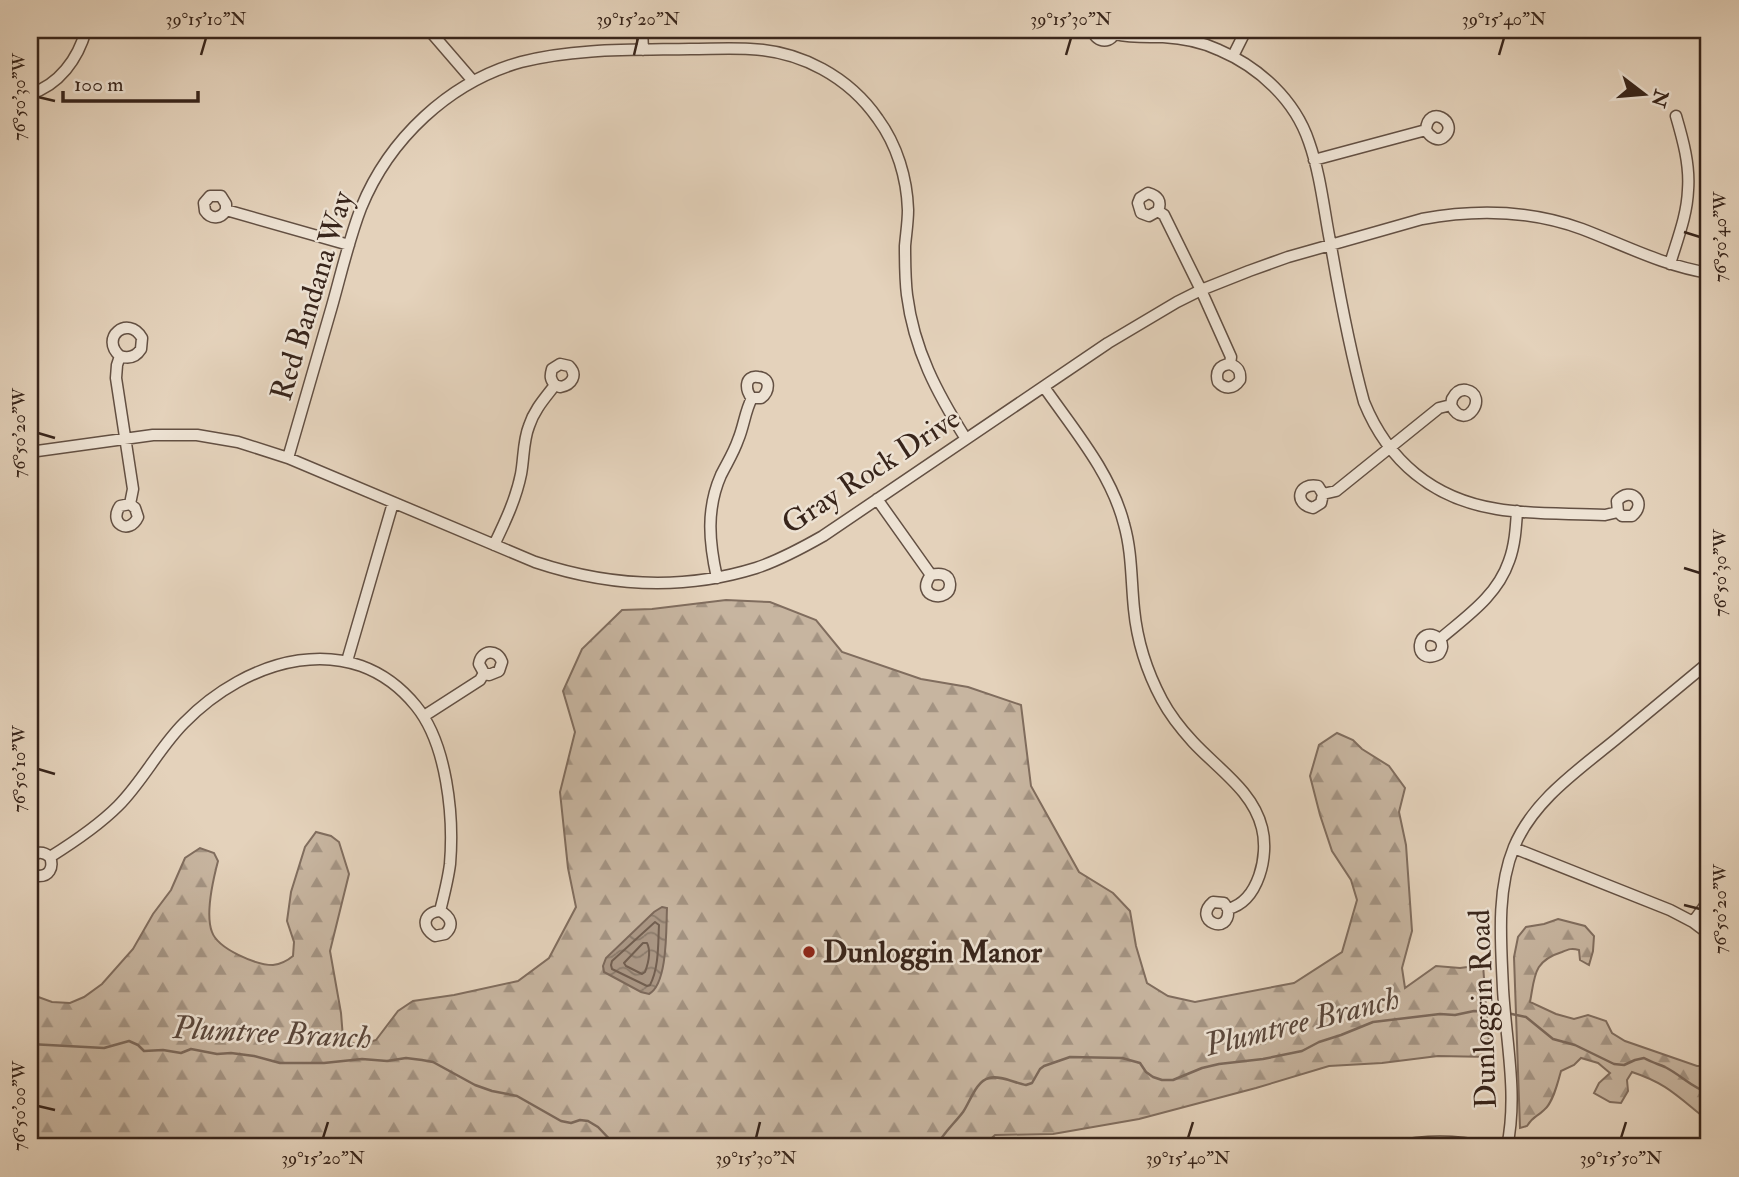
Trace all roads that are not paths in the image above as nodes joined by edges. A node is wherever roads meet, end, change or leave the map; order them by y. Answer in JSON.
{"nodes":[{"id":1,"x":86,"y":30,"type":"edge"},
{"id":2,"x":429,"y":30,"type":"edge"},
{"id":3,"x":642,"y":30,"type":"edge"},
{"id":4,"x":1092,"y":30,"type":"edge"},
{"id":5,"x":1246,"y":30,"type":"edge"},
{"id":6,"x":1116,"y":32,"type":"edge"},
{"id":7,"x":643,"y":50,"type":"junction"},
{"id":8,"x":1233,"y":56,"type":"junction"},
{"id":9,"x":473,"y":81,"type":"junction"},
{"id":10,"x":30,"y":94,"type":"edge"},
{"id":11,"x":1676,"y":116,"type":"dead end"},
{"id":12,"x":1426,"y":130,"type":"dead end"},
{"id":13,"x":1314,"y":160,"type":"junction"},
{"id":14,"x":226,"y":210,"type":"dead end"},
{"id":15,"x":1158,"y":211,"type":"dead end"},
{"id":16,"x":349,"y":245,"type":"junction"},
{"id":17,"x":1330,"y":245,"type":"junction"},
{"id":18,"x":1670,"y":264,"type":"junction"},
{"id":19,"x":1709,"y":273,"type":"edge"},
{"id":20,"x":1201,"y":290,"type":"junction"},
{"id":21,"x":120,"y":356,"type":"dead end"},
{"id":22,"x":1230,"y":364,"type":"dead end"},
{"id":23,"x":555,"y":385,"type":"dead end"},
{"id":24,"x":1044,"y":387,"type":"junction"},
{"id":25,"x":752,"y":398,"type":"dead end"},
{"id":26,"x":1451,"y":405,"type":"dead end"},
{"id":27,"x":125,"y":438,"type":"junction"},
{"id":28,"x":967,"y":439,"type":"junction"},
{"id":29,"x":1391,"y":449,"type":"junction"},
{"id":30,"x":30,"y":452,"type":"edge"},
{"id":31,"x":288,"y":458,"type":"junction"},
{"id":32,"x":1324,"y":494,"type":"dead end"},
{"id":33,"x":877,"y":499,"type":"junction"},
{"id":34,"x":393,"y":503,"type":"junction"},
{"id":35,"x":130,"y":504,"type":"dead end"},
{"id":36,"x":1517,"y":511,"type":"junction"},
{"id":37,"x":1618,"y":512,"type":"dead end"},
{"id":38,"x":494,"y":545,"type":"junction"},
{"id":39,"x":931,"y":575,"type":"dead end"},
{"id":40,"x":717,"y":578,"type":"junction"},
{"id":41,"x":1440,"y":639,"type":"dead end"},
{"id":42,"x":347,"y":661,"type":"junction"},
{"id":43,"x":1709,"y":662,"type":"edge"},
{"id":44,"x":484,"y":673,"type":"dead end"},
{"id":45,"x":424,"y":716,"type":"junction"},
{"id":46,"x":1514,"y":848,"type":"junction"},
{"id":47,"x":50,"y":857,"type":"junction"},
{"id":48,"x":30,"y":859,"type":"edge"},
{"id":49,"x":30,"y":870,"type":"edge"},
{"id":50,"x":1709,"y":900,"type":"edge"},
{"id":51,"x":1228,"y":908,"type":"dead end"},
{"id":52,"x":440,"y":911,"type":"dead end"},
{"id":53,"x":1693,"y":922,"type":"junction"},
{"id":54,"x":1709,"y":934,"type":"edge"},
{"id":55,"x":1391,"y":1147,"type":"edge"},
{"id":56,"x":1489,"y":1147,"type":"edge"},
{"id":57,"x":1507,"y":1147,"type":"edge"}],
"edges":[{"from":1,"to":10,"type":"street"},
{"from":2,"to":9,"type":"street"},
{"from":3,"to":7,"type":"street"},
{"from":4,"to":6,"type":"street"},
{"from":5,"to":8,"type":"street"},
{"from":6,"to":8,"type":"street"},
{"from":7,"to":9,"type":"street","name":"Red Bandana Way"},
{"from":7,"to":28,"type":"street","name":"Red Bandana Way"},
{"from":8,"to":13,"type":"street"},
{"from":9,"to":16,"type":"street","name":"Red Bandana Way"},
{"from":11,"to":18,"type":"street"},
{"from":12,"to":13,"type":"street"},
{"from":13,"to":17,"type":"street"},
{"from":14,"to":16,"type":"street"},
{"from":15,"to":20,"type":"street"},
{"from":16,"to":31,"type":"street","name":"Red Bandana Way"},
{"from":17,"to":18,"type":"street","name":"Gray Rock Drive"},
{"from":17,"to":20,"type":"street","name":"Gray Rock Drive"},
{"from":17,"to":29,"type":"street"},
{"from":18,"to":19,"type":"street","name":"Gray Rock Drive"},
{"from":20,"to":22,"type":"street"},
{"from":20,"to":24,"type":"street","name":"Gray Rock Drive"},
{"from":21,"to":27,"type":"street"},
{"from":23,"to":38,"type":"street"},
{"from":24,"to":28,"type":"street","name":"Gray Rock Drive"},
{"from":24,"to":51,"type":"street"},
{"from":25,"to":40,"type":"street"},
{"from":26,"to":29,"type":"street"},
{"from":27,"to":30,"type":"street","name":"Gray Rock Drive"},
{"from":27,"to":31,"type":"street","name":"Gray Rock Drive"},
{"from":27,"to":35,"type":"street"},
{"from":28,"to":33,"type":"street","name":"Gray Rock Drive"},
{"from":29,"to":32,"type":"street"},
{"from":29,"to":36,"type":"street"},
{"from":31,"to":34,"type":"street","name":"Gray Rock Drive"},
{"from":33,"to":39,"type":"street"},
{"from":33,"to":40,"type":"street","name":"Gray Rock Drive"},
{"from":34,"to":38,"type":"street","name":"Gray Rock Drive"},
{"from":34,"to":42,"type":"street"},
{"from":36,"to":37,"type":"street"},
{"from":36,"to":41,"type":"street"},
{"from":38,"to":40,"type":"street","name":"Gray Rock Drive"},
{"from":42,"to":45,"type":"street"},
{"from":42,"to":47,"type":"street"},
{"from":43,"to":46,"type":"street","name":"Dunloggin Road"},
{"from":44,"to":45,"type":"street"},
{"from":45,"to":52,"type":"street"},
{"from":46,"to":53,"type":"street"},
{"from":46,"to":57,"type":"street","name":"Dunloggin Road"},
{"from":47,"to":48,"type":"street"},
{"from":47,"to":49,"type":"street"},
{"from":50,"to":53,"type":"street"},
{"from":53,"to":54,"type":"street"},
{"from":55,"to":56,"type":"street"}]}
